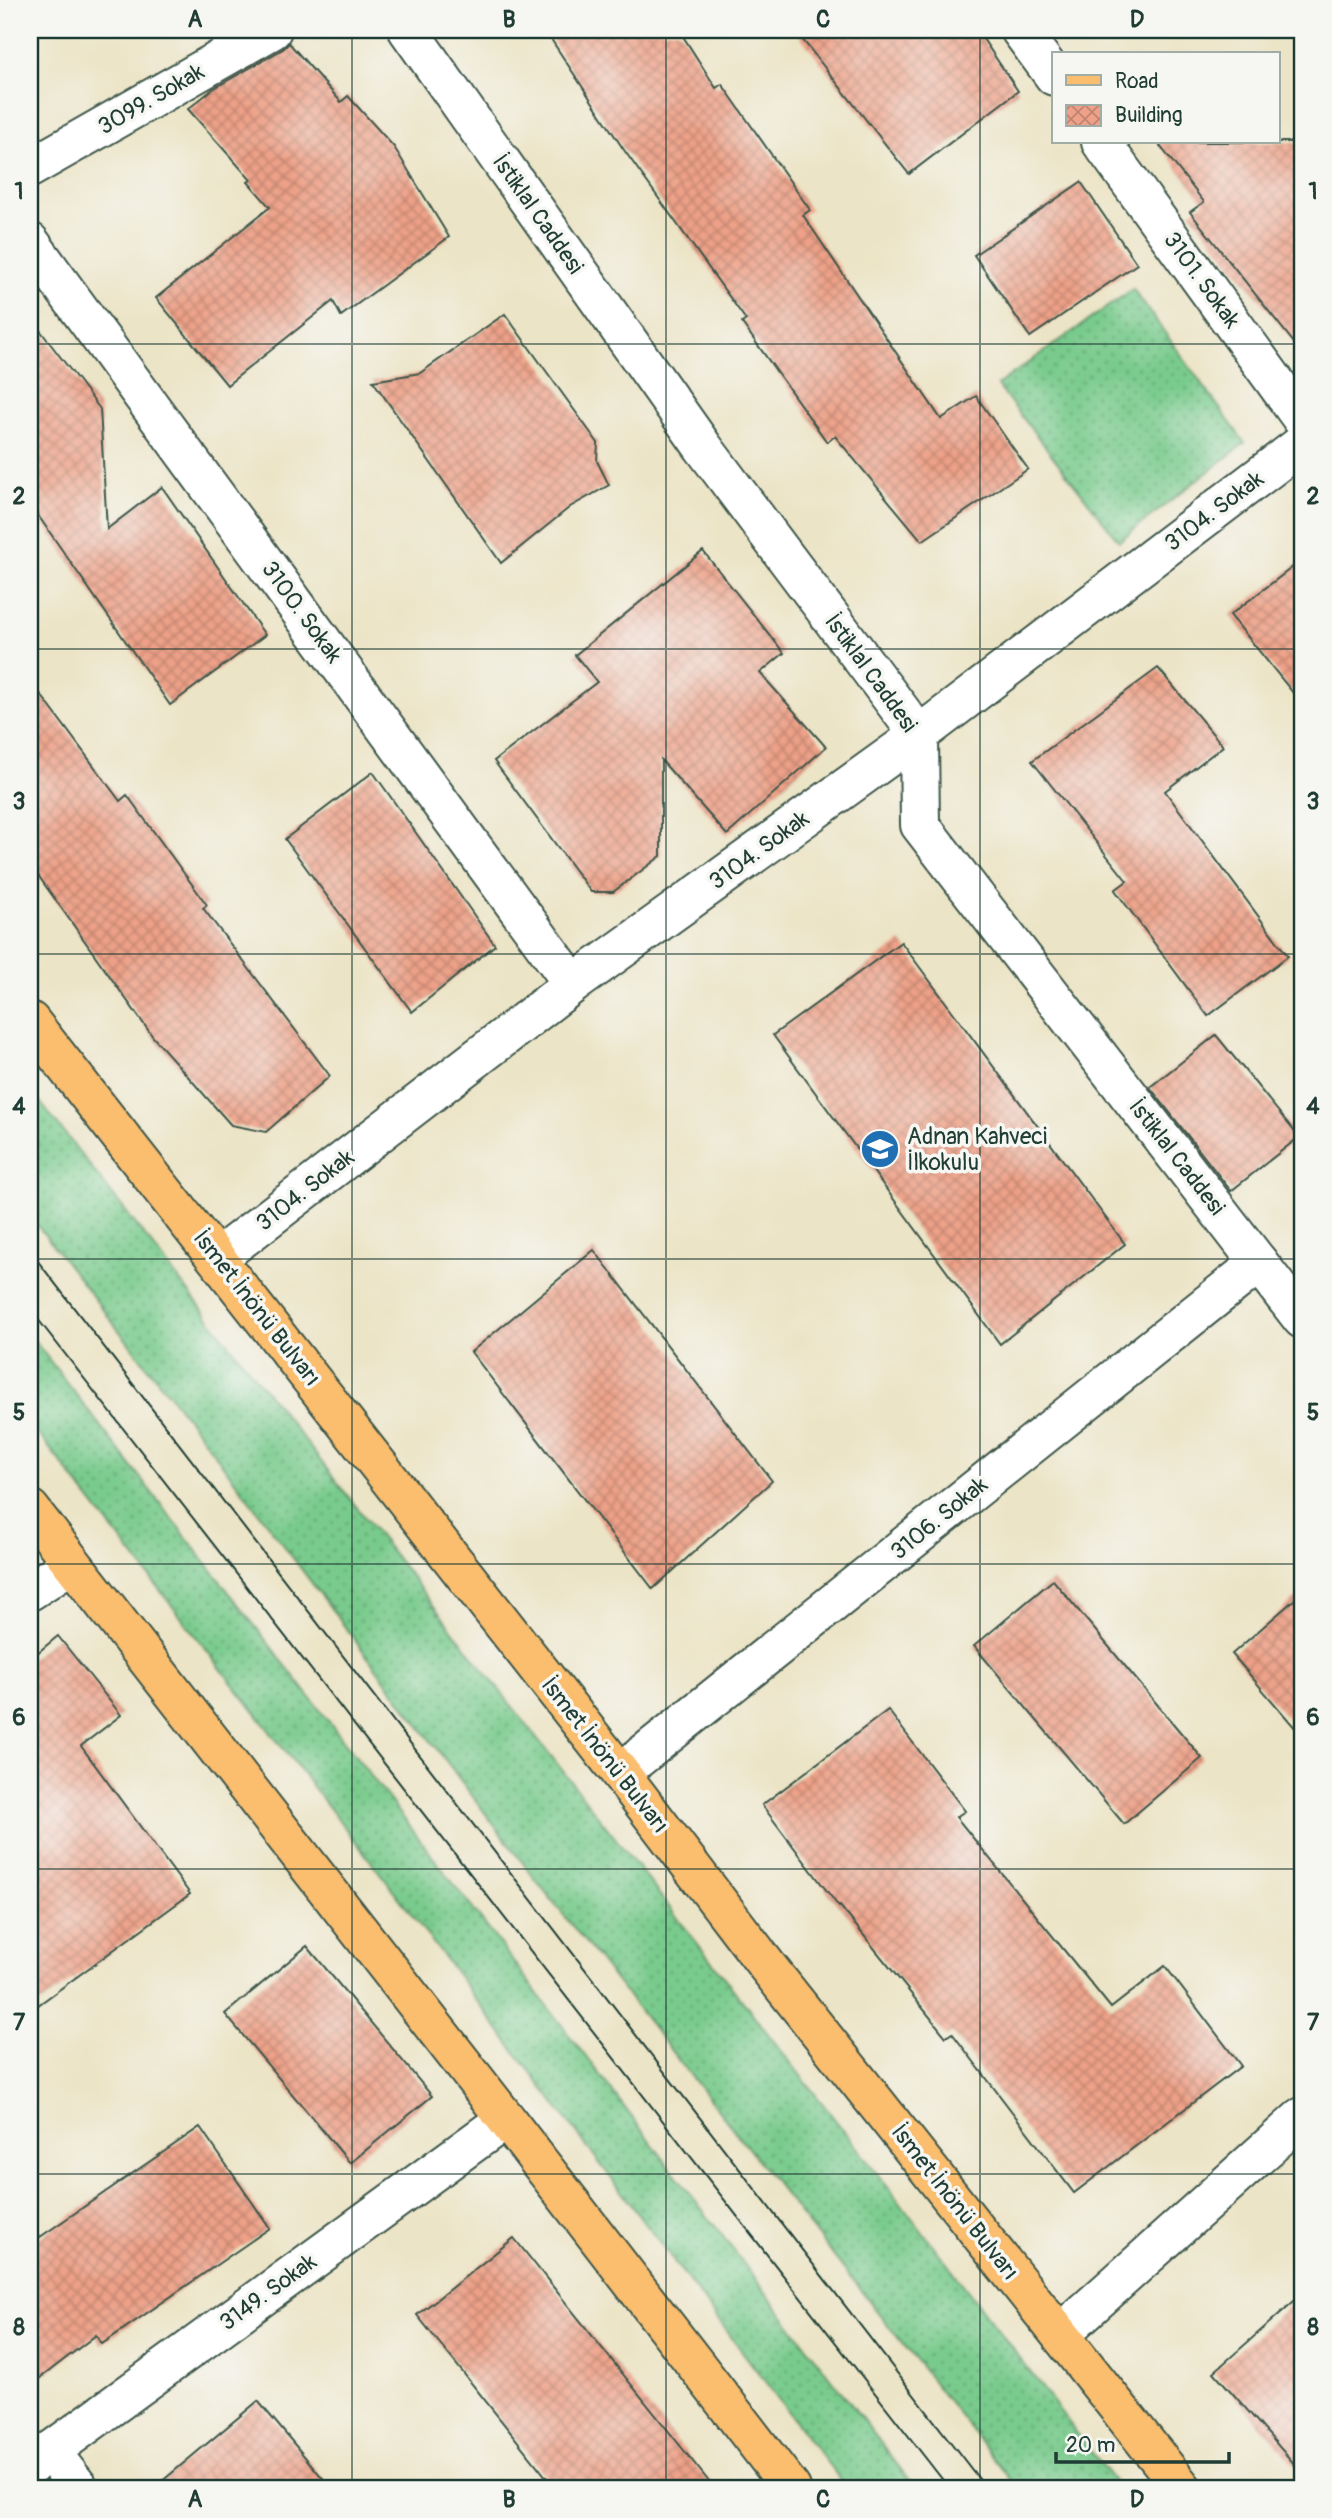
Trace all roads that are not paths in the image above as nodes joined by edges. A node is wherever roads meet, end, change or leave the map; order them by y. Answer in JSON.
{"nodes":[{"id":1,"x":272,"y":30,"type":"edge"},
{"id":2,"x":408,"y":30,"type":"edge"},
{"id":3,"x":1020,"y":30,"type":"edge"},
{"id":4,"x":1052,"y":73,"type":"edge"},
{"id":5,"x":1102,"y":144,"type":"edge"},
{"id":6,"x":30,"y":168,"type":"edge"},
{"id":7,"x":30,"y":242,"type":"edge"},
{"id":8,"x":1302,"y":419,"type":"edge"},
{"id":9,"x":1302,"y":444,"type":"edge"},
{"id":10,"x":919,"y":735,"type":"junction"},
{"id":11,"x":573,"y":984,"type":"junction"},
{"id":12,"x":30,"y":1021,"type":"edge"},
{"id":13,"x":217,"y":1258,"type":"junction"},
{"id":14,"x":1259,"y":1263,"type":"junction"},
{"id":15,"x":1302,"y":1319,"type":"edge"},
{"id":16,"x":30,"y":1509,"type":"edge"},
{"id":17,"x":71,"y":1564,"type":"junction"},
{"id":18,"x":30,"y":1591,"type":"edge"},
{"id":19,"x":620,"y":1773,"type":"junction"},
{"id":20,"x":1302,"y":2117,"type":"edge"},
{"id":21,"x":506,"y":2119,"type":"junction"},
{"id":22,"x":1060,"y":2334,"type":"junction"},
{"id":23,"x":40,"y":2458,"type":"edge"},
{"id":24,"x":79,"y":2488,"type":"edge"},
{"id":25,"x":791,"y":2488,"type":"edge"},
{"id":26,"x":1182,"y":2488,"type":"edge"}],
"edges":[{"from":1,"to":6,"type":"street","name":"3099. Sokak"},
{"from":2,"to":10,"type":"street","name":"İstiklal Caddesi"},
{"from":3,"to":4,"type":"street"},
{"from":5,"to":8,"type":"street","name":"3101. Sokak"},
{"from":7,"to":11,"type":"street","name":"3100. Sokak"},
{"from":9,"to":10,"type":"street","name":"3104. Sokak"},
{"from":10,"to":11,"type":"street","name":"3104. Sokak"},
{"from":10,"to":14,"type":"street","name":"İstiklal Caddesi"},
{"from":11,"to":13,"type":"street","name":"3104. Sokak"},
{"from":12,"to":13,"type":"main road","name":"İsmet İnönü Bulvarı"},
{"from":13,"to":19,"type":"main road","name":"İsmet İnönü Bulvarı"},
{"from":14,"to":15,"type":"street","name":"İstiklal Caddesi"},
{"from":14,"to":19,"type":"street","name":"3106. Sokak"},
{"from":16,"to":17,"type":"main road"},
{"from":17,"to":18,"type":"street"},
{"from":17,"to":21,"type":"main road"},
{"from":19,"to":22,"type":"main road","name":"İsmet İnönü Bulvarı"},
{"from":20,"to":22,"type":"street"},
{"from":21,"to":23,"type":"street","name":"3149. Sokak"},
{"from":21,"to":25,"type":"main road"},
{"from":22,"to":26,"type":"main road","name":"İsmet İnönü Bulvarı"},
{"from":23,"to":24,"type":"street"}]}
